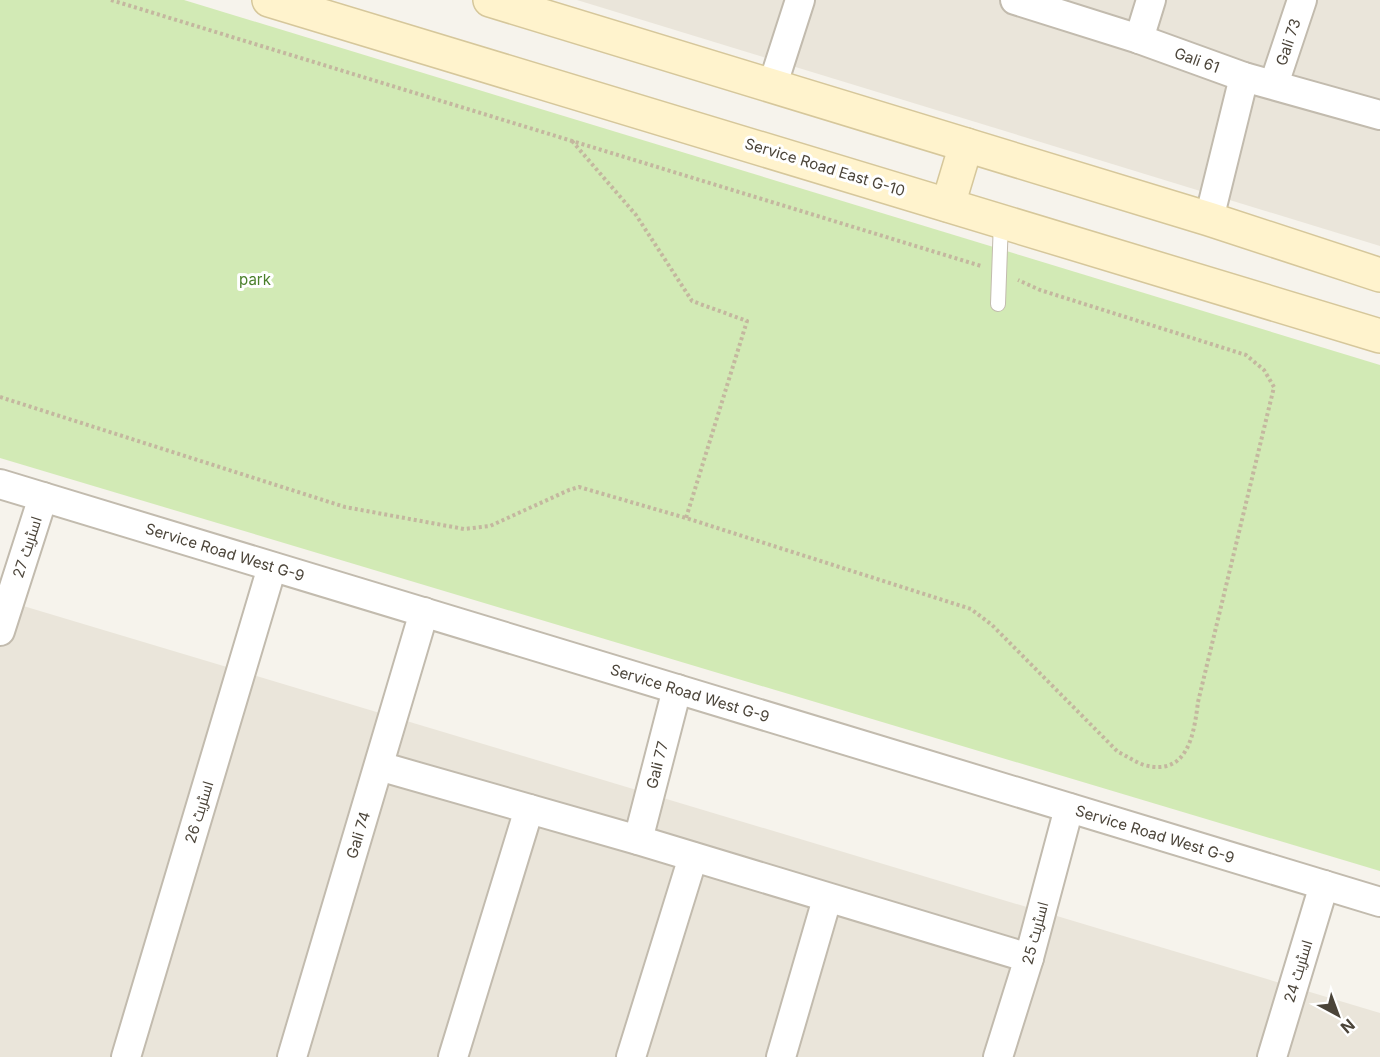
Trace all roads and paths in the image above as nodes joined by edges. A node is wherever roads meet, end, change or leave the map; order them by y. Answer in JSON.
{"nodes":[{"id":1,"x":111,"y":0,"type":"edge"},
{"id":2,"x":269,"y":0,"type":"edge"},
{"id":3,"x":490,"y":0,"type":"edge"},
{"id":4,"x":800,"y":0,"type":"edge"},
{"id":5,"x":1015,"y":0,"type":"edge"},
{"id":6,"x":1151,"y":0,"type":"edge"},
{"id":7,"x":1302,"y":0,"type":"edge"},
{"id":8,"x":1139,"y":39,"type":"junction"},
{"id":9,"x":1245,"y":77,"type":"junction"},
{"id":10,"x":1274,"y":84,"type":"junction"},
{"id":11,"x":772,"y":87,"type":"junction"},
{"id":12,"x":1380,"y":115,"type":"edge"},
{"id":13,"x":572,"y":141,"type":"junction"},
{"id":14,"x":966,"y":145,"type":"junction"},
{"id":15,"x":948,"y":205,"type":"junction"},
{"id":16,"x":1209,"y":219,"type":"junction"},
{"id":17,"x":1001,"y":221,"type":"junction"},
{"id":18,"x":999,"y":272,"type":"junction"},
{"id":19,"x":1380,"y":275,"type":"edge"},
{"id":20,"x":998,"y":304,"type":"dead end"},
{"id":21,"x":1380,"y":336,"type":"edge"},
{"id":22,"x":0,"y":397,"type":"edge"},
{"id":23,"x":0,"y":484,"type":"edge"},
{"id":24,"x":43,"y":497,"type":"junction"},
{"id":25,"x":686,"y":518,"type":"junction"},
{"id":26,"x":272,"y":567,"type":"junction"},
{"id":27,"x":423,"y":612,"type":"junction"},
{"id":28,"x":0,"y":631,"type":"edge"},
{"id":29,"x":677,"y":689,"type":"junction"},
{"id":30,"x":379,"y":766,"type":"junction"},
{"id":31,"x":1069,"y":808,"type":"junction"},
{"id":32,"x":529,"y":809,"type":"junction"},
{"id":33,"x":638,"y":840,"type":"junction"},
{"id":34,"x":693,"y":857,"type":"junction"},
{"id":35,"x":1323,"y":885,"type":"junction"},
{"id":36,"x":827,"y":899,"type":"junction"},
{"id":37,"x":1380,"y":902,"type":"edge"},
{"id":38,"x":1029,"y":958,"type":"junction"},
{"id":39,"x":126,"y":1057,"type":"edge"},
{"id":40,"x":292,"y":1057,"type":"edge"},
{"id":41,"x":453,"y":1057,"type":"edge"},
{"id":42,"x":631,"y":1057,"type":"edge"},
{"id":43,"x":782,"y":1057,"type":"edge"},
{"id":44,"x":998,"y":1057,"type":"edge"},
{"id":45,"x":1272,"y":1057,"type":"edge"}],
"edges":[{"from":1,"to":13,"type":"path"},
{"from":2,"to":15,"type":"main road","name":"Service Road East G-10"},
{"from":3,"to":11,"type":"main road"},
{"from":4,"to":11,"type":"street"},
{"from":5,"to":8,"type":"street","name":"Gali 61"},
{"from":6,"to":8,"type":"street"},
{"from":7,"to":10,"type":"street","name":"Gali 73"},
{"from":8,"to":9,"type":"street","name":"Gali 61"},
{"from":9,"to":10,"type":"street","name":"Gali 61"},
{"from":9,"to":16,"type":"street"},
{"from":10,"to":12,"type":"street","name":"Gali 61"},
{"from":11,"to":14,"type":"main road"},
{"from":13,"to":18,"type":"path"},
{"from":13,"to":25,"type":"path"},
{"from":14,"to":15,"type":"main road"},
{"from":14,"to":16,"type":"main road"},
{"from":15,"to":17,"type":"main road","name":"Service Road East G-10"},
{"from":16,"to":19,"type":"main road"},
{"from":17,"to":18,"type":"lane"},
{"from":17,"to":21,"type":"main road","name":"Service Road East G-10"},
{"from":18,"to":20,"type":"lane"},
{"from":18,"to":25,"type":"path"},
{"from":22,"to":25,"type":"path"},
{"from":23,"to":24,"type":"street","name":"Service Road West G-9"},
{"from":24,"to":26,"type":"street","name":"Service Road West G-9"},
{"from":24,"to":28,"type":"street","name":"اسٹریٹ 27"},
{"from":26,"to":27,"type":"street","name":"Service Road West G-9"},
{"from":26,"to":39,"type":"street","name":"اسٹریٹ 26"},
{"from":27,"to":29,"type":"street","name":"Service Road West G-9"},
{"from":27,"to":30,"type":"street","name":"Gali 74"},
{"from":29,"to":31,"type":"street","name":"Service Road West G-9"},
{"from":29,"to":33,"type":"street","name":"Gali 77"},
{"from":30,"to":32,"type":"street"},
{"from":30,"to":40,"type":"street","name":"Gali 74"},
{"from":31,"to":35,"type":"street","name":"Service Road West G-9"},
{"from":31,"to":38,"type":"street","name":"اسٹریٹ 25"},
{"from":32,"to":33,"type":"street"},
{"from":32,"to":41,"type":"street"},
{"from":33,"to":34,"type":"street"},
{"from":34,"to":36,"type":"street"},
{"from":34,"to":42,"type":"street"},
{"from":35,"to":37,"type":"street","name":"Service Road West G-9"},
{"from":35,"to":45,"type":"street","name":"اسٹریٹ 24"},
{"from":36,"to":38,"type":"street"},
{"from":36,"to":43,"type":"street"},
{"from":38,"to":44,"type":"street","name":"اسٹریٹ 25"}]}
